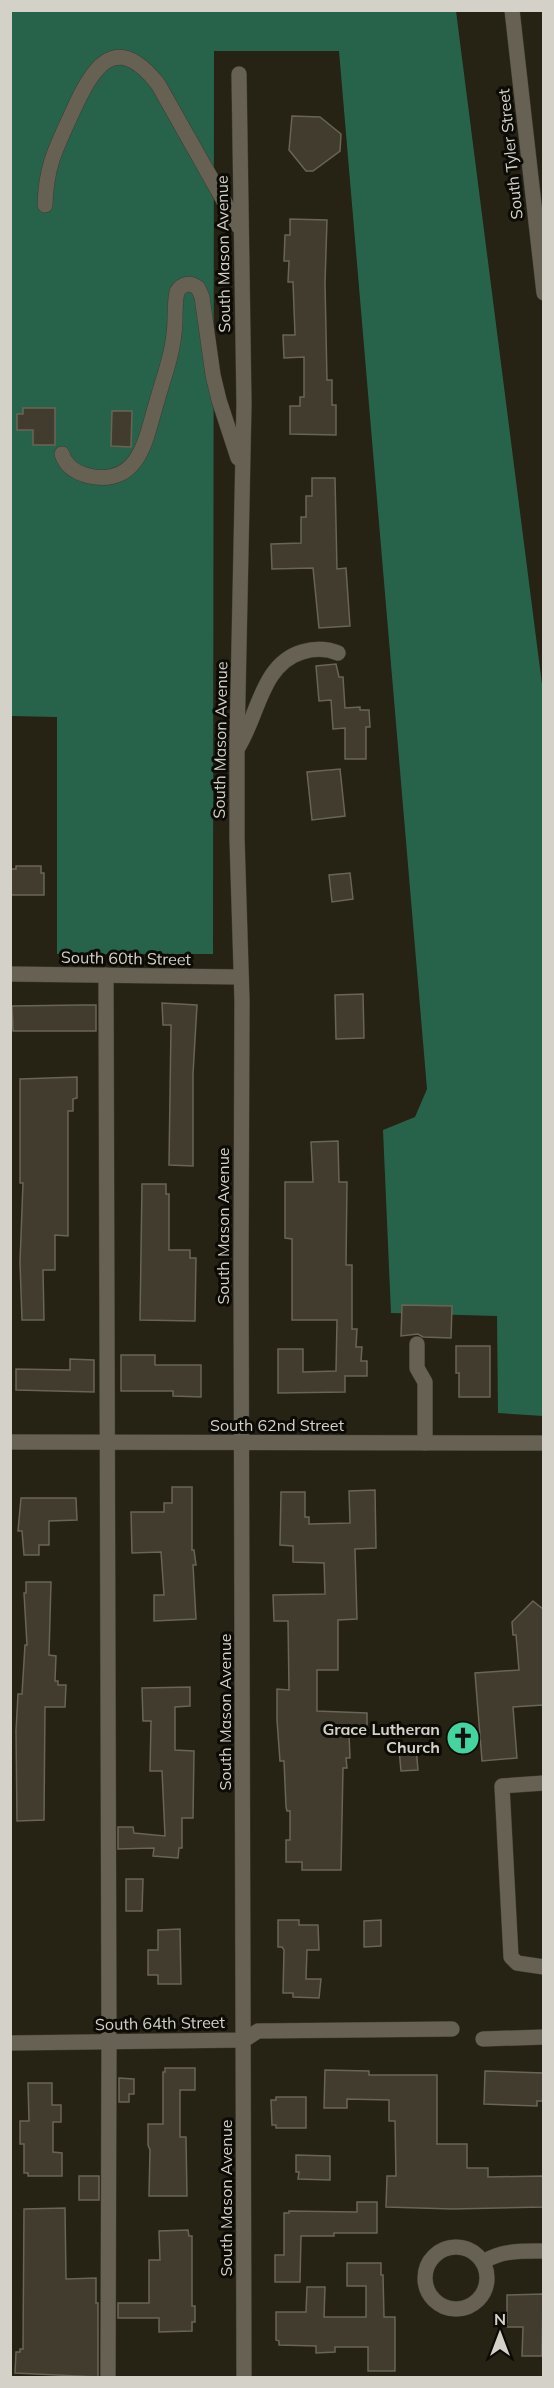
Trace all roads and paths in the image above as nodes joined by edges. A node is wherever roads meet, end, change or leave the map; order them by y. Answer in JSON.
{"nodes":[{"id":1,"x":512,"y":10,"type":"edge"},
{"id":2,"x":238,"y":74,"type":"dead end"},
{"id":3,"x":45,"y":205,"type":"dead end"},
{"id":4,"x":239,"y":228,"type":"junction"},
{"id":5,"x":543,"y":293,"type":"edge"},
{"id":6,"x":62,"y":454,"type":"dead end"},
{"id":7,"x":242,"y":466,"type":"junction"},
{"id":8,"x":338,"y":653,"type":"dead end"},
{"id":9,"x":237,"y":749,"type":"junction"},
{"id":10,"x":10,"y":974,"type":"edge"},
{"id":11,"x":106,"y":975,"type":"junction"},
{"id":12,"x":241,"y":976,"type":"junction"},
{"id":13,"x":417,"y":1344,"type":"dead end"},
{"id":14,"x":10,"y":1442,"type":"edge"},
{"id":15,"x":107,"y":1442,"type":"junction"},
{"id":16,"x":242,"y":1443,"type":"junction"},
{"id":17,"x":425,"y":1443,"type":"junction"},
{"id":18,"x":543,"y":1443,"type":"edge"},
{"id":19,"x":543,"y":1783,"type":"edge"},
{"id":20,"x":543,"y":1967,"type":"edge"},
{"id":21,"x":452,"y":2029,"type":"dead end"},
{"id":22,"x":543,"y":2037,"type":"edge"},
{"id":23,"x":483,"y":2039,"type":"dead end"},
{"id":24,"x":244,"y":2040,"type":"junction"},
{"id":25,"x":109,"y":2042,"type":"junction"},
{"id":26,"x":10,"y":2043,"type":"edge"},
{"id":27,"x":543,"y":2251,"type":"edge"},
{"id":28,"x":483,"y":2262,"type":"junction"},
{"id":29,"x":108,"y":2378,"type":"edge"},
{"id":30,"x":244,"y":2378,"type":"edge"}],
"edges":[{"from":1,"to":5,"type":"street","name":"South Tyler Street"},
{"from":2,"to":4,"type":"street","name":"South Mason Avenue"},
{"from":3,"to":4,"type":"street"},
{"from":4,"to":7,"type":"street","name":"South Mason Avenue"},
{"from":6,"to":7,"type":"street"},
{"from":7,"to":9,"type":"street","name":"South Mason Avenue"},
{"from":8,"to":9,"type":"street"},
{"from":9,"to":12,"type":"street","name":"South Mason Avenue"},
{"from":10,"to":11,"type":"street","name":"South 60th Street"},
{"from":11,"to":12,"type":"street","name":"South 60th Street"},
{"from":11,"to":15,"type":"street"},
{"from":12,"to":16,"type":"street","name":"South Mason Avenue"},
{"from":13,"to":17,"type":"street"},
{"from":14,"to":15,"type":"street","name":"South 62nd Street"},
{"from":15,"to":16,"type":"street","name":"South 62nd Street"},
{"from":15,"to":25,"type":"street"},
{"from":16,"to":17,"type":"street","name":"South 62nd Street"},
{"from":16,"to":24,"type":"street","name":"South Mason Avenue"},
{"from":17,"to":18,"type":"street","name":"South 62nd Street"},
{"from":19,"to":20,"type":"street"},
{"from":21,"to":24,"type":"street","name":"South 64th Street"},
{"from":22,"to":23,"type":"street"},
{"from":24,"to":25,"type":"street","name":"South 64th Street"},
{"from":24,"to":30,"type":"street","name":"South Mason Avenue"},
{"from":25,"to":26,"type":"street","name":"South 64th Street"},
{"from":25,"to":29,"type":"street"},
{"from":27,"to":28,"type":"street"},
{"from":28,"to":28,"type":"street"}]}
